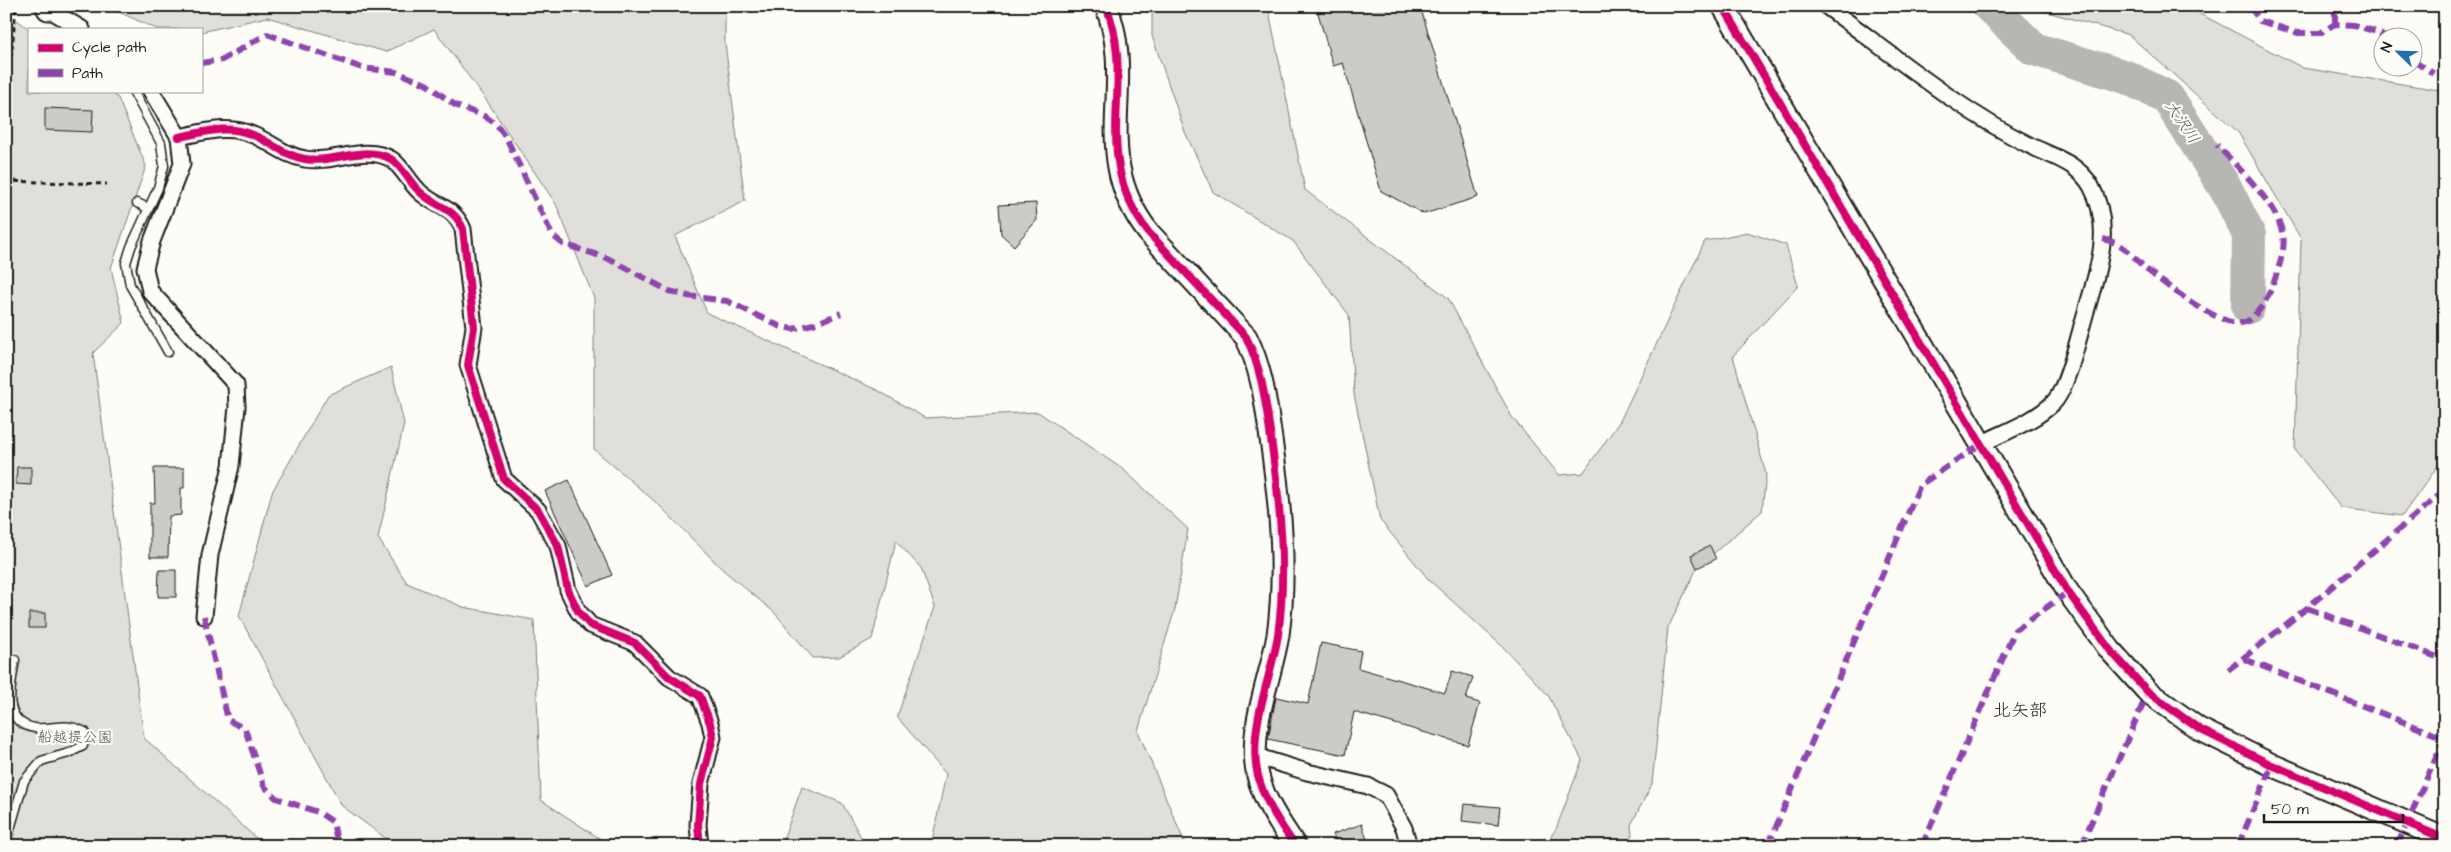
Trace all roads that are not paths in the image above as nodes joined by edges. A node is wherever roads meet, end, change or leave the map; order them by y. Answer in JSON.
{"nodes":[{"id":1,"x":1106,"y":6,"type":"edge"},
{"id":2,"x":1724,"y":6,"type":"edge"},
{"id":3,"x":1826,"y":6,"type":"edge"},
{"id":4,"x":47,"y":7,"type":"edge"},
{"id":5,"x":66,"y":24,"type":"edge"},
{"id":6,"x":79,"y":28,"type":"edge"},
{"id":7,"x":134,"y":92,"type":"edge"},
{"id":8,"x":152,"y":92,"type":"edge"},
{"id":9,"x":179,"y":137,"type":"junction"},
{"id":10,"x":137,"y":203,"type":"dead end"},
{"id":11,"x":148,"y":208,"type":"junction"},
{"id":12,"x":168,"y":352,"type":"dead end"},
{"id":13,"x":1981,"y":444,"type":"junction"},
{"id":14,"x":204,"y":616,"type":"dead end"},
{"id":15,"x":6,"y":658,"type":"edge"},
{"id":16,"x":1255,"y":756,"type":"junction"},
{"id":17,"x":2445,"y":839,"type":"edge"},
{"id":18,"x":6,"y":843,"type":"edge"},
{"id":19,"x":700,"y":846,"type":"edge"},
{"id":20,"x":1295,"y":846,"type":"edge"},
{"id":21,"x":1409,"y":846,"type":"edge"}],
"edges":[{"from":1,"to":16,"type":"street"},
{"from":2,"to":13,"type":"street"},
{"from":3,"to":13,"type":"street"},
{"from":4,"to":5,"type":"street"},
{"from":5,"to":6,"type":"street"},
{"from":7,"to":11,"type":"lane"},
{"from":8,"to":9,"type":"street"},
{"from":9,"to":14,"type":"street"},
{"from":9,"to":19,"type":"street"},
{"from":10,"to":11,"type":"lane"},
{"from":11,"to":12,"type":"lane"},
{"from":13,"to":17,"type":"street"},
{"from":15,"to":18,"type":"lane"},
{"from":16,"to":20,"type":"street"},
{"from":16,"to":21,"type":"street"}]}
